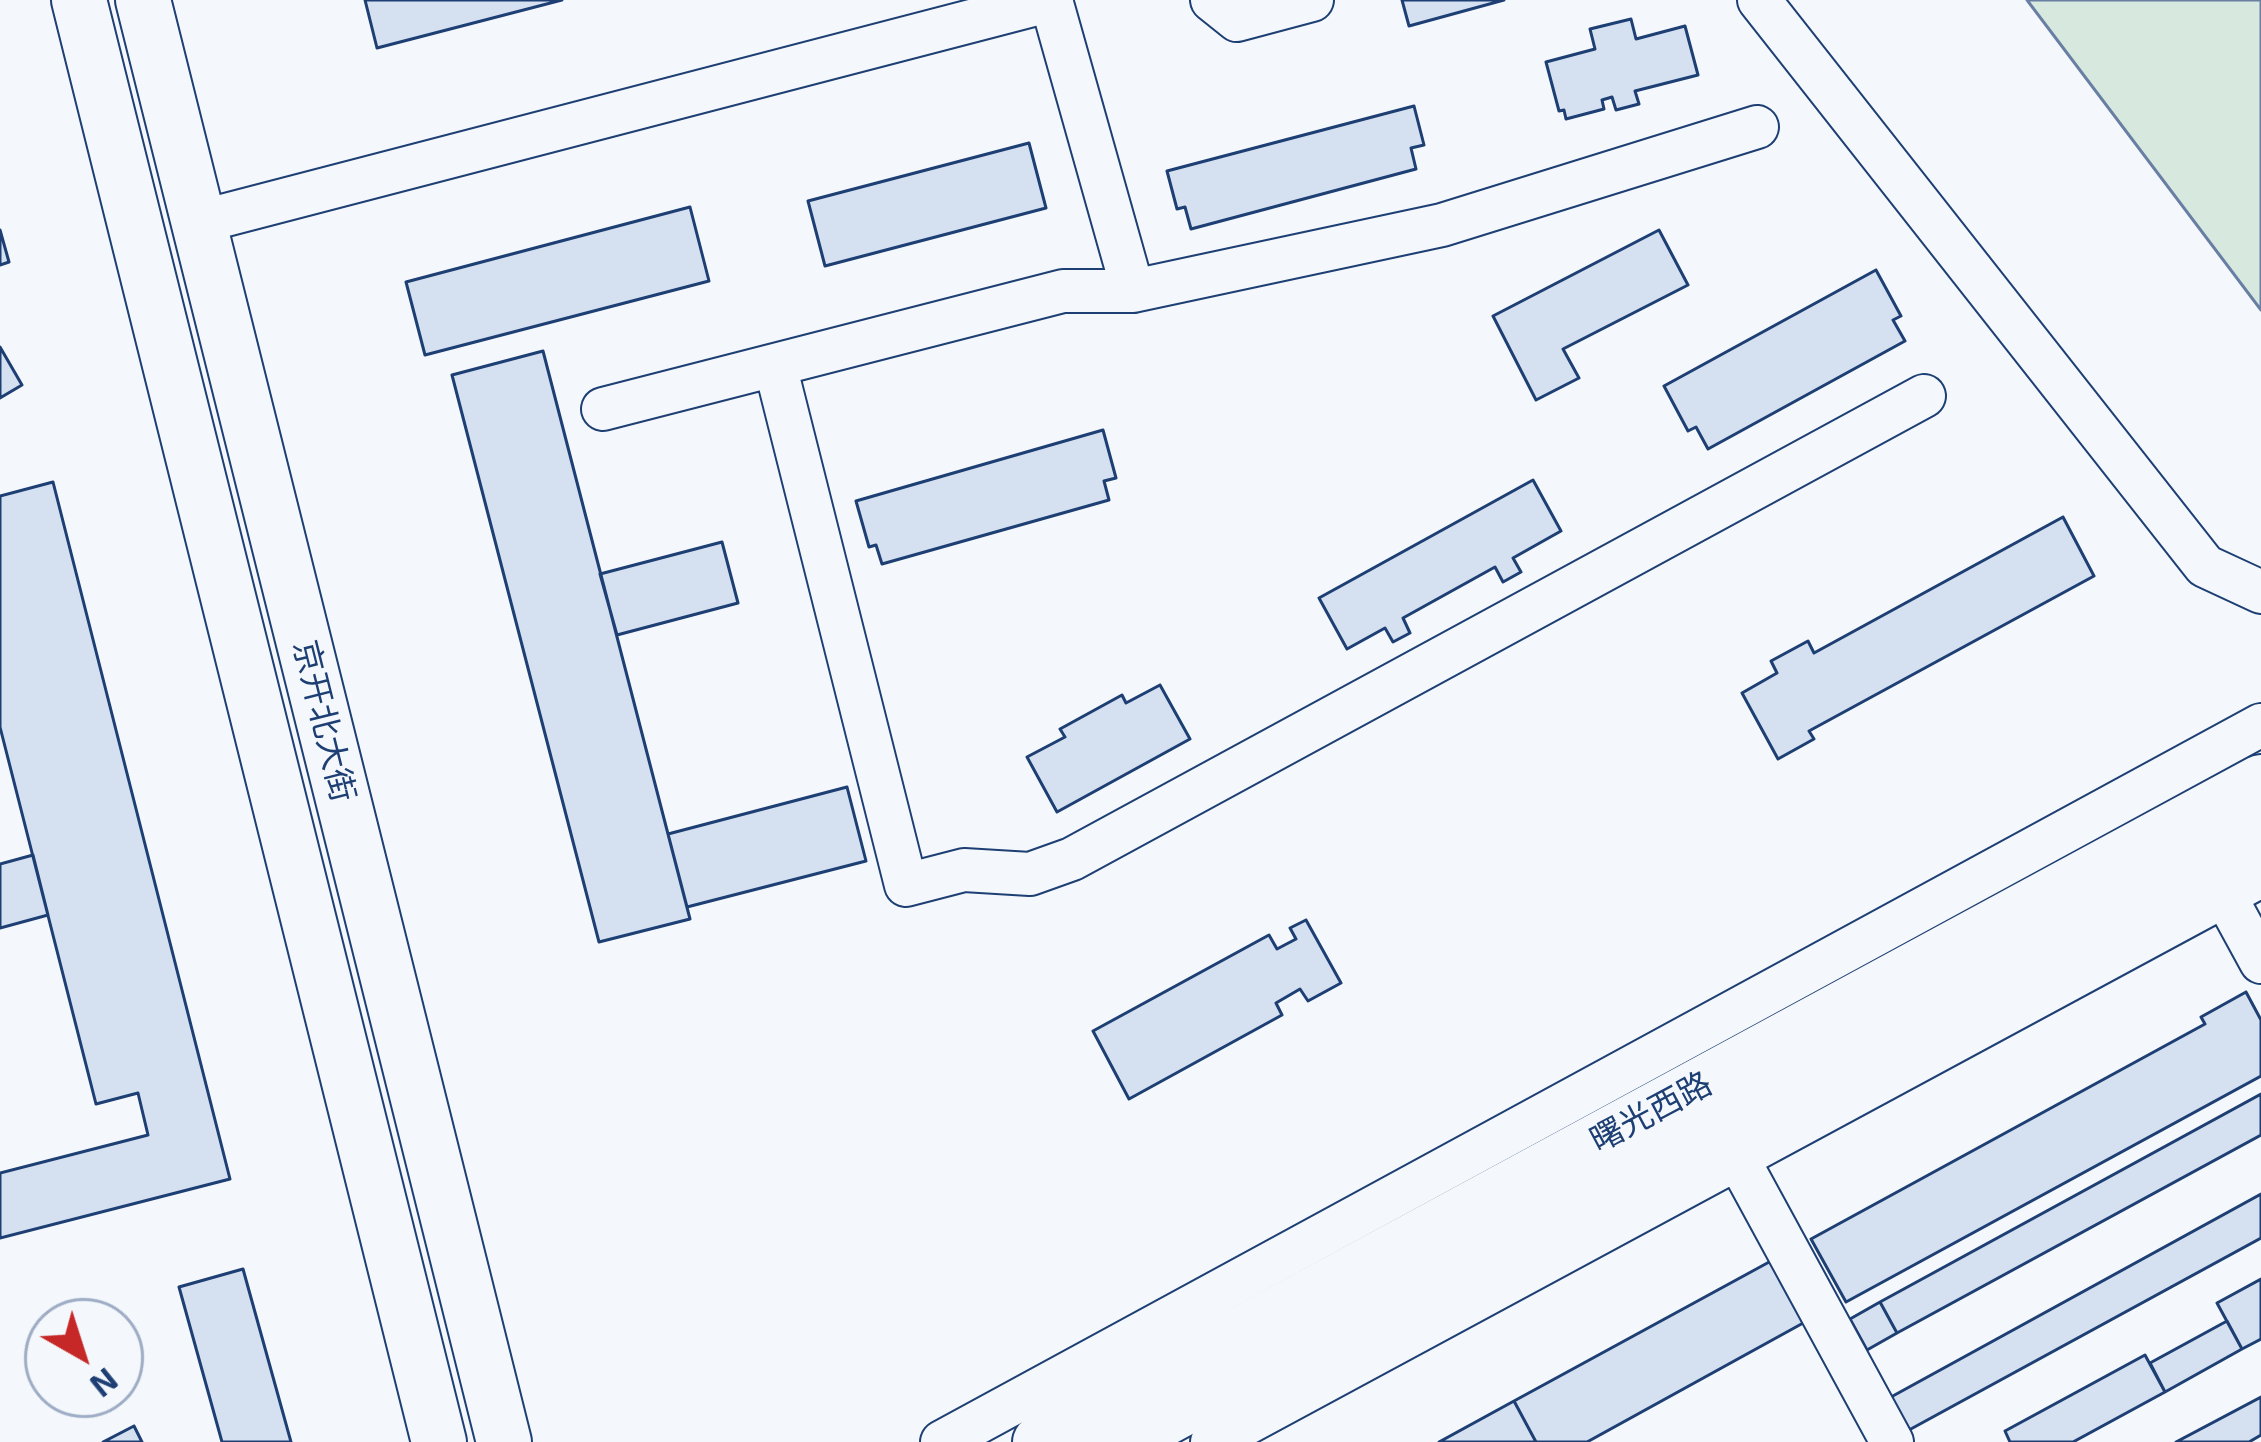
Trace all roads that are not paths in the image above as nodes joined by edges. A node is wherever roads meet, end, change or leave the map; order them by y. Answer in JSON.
{"nodes":[{"id":1,"x":79,"y":0,"type":"edge"},
{"id":2,"x":143,"y":0,"type":"edge"},
{"id":3,"x":1052,"y":0,"type":"edge"},
{"id":4,"x":1212,"y":0,"type":"edge"},
{"id":5,"x":1312,"y":0,"type":"edge"},
{"id":6,"x":1759,"y":0,"type":"edge"},
{"id":7,"x":1757,"y":127,"type":"dead end"},
{"id":8,"x":199,"y":222,"type":"junction"},
{"id":9,"x":1133,"y":292,"type":"junction"},
{"id":10,"x":775,"y":365,"type":"junction"},
{"id":11,"x":1924,"y":396,"type":"dead end"},
{"id":12,"x":603,"y":409,"type":"dead end"},
{"id":13,"x":2261,"y":592,"type":"edge"},
{"id":14,"x":2261,"y":725,"type":"edge"},
{"id":15,"x":2261,"y":782,"type":"edge"},
{"id":16,"x":2261,"y":826,"type":"edge"},
{"id":17,"x":2243,"y":886,"type":"edge"},
{"id":18,"x":2261,"y":962,"type":"edge"},
{"id":19,"x":1727,"y":1140,"type":"junction"},
{"id":20,"x":1267,"y":1429,"type":"edge"},
{"id":21,"x":439,"y":1442,"type":"edge"},
{"id":22,"x":504,"y":1442,"type":"edge"},
{"id":23,"x":942,"y":1442,"type":"edge"},
{"id":24,"x":1040,"y":1442,"type":"edge"},
{"id":25,"x":1121,"y":1442,"type":"edge"},
{"id":26,"x":1213,"y":1442,"type":"edge"},
{"id":27,"x":1892,"y":1442,"type":"edge"}],
"edges":[{"from":1,"to":21,"type":"main road","name":"京开北大街"},
{"from":2,"to":8,"type":"main road","name":"京开北大街"},
{"from":3,"to":8,"type":"street"},
{"from":3,"to":9,"type":"street"},
{"from":4,"to":5,"type":"street"},
{"from":6,"to":13,"type":"street"},
{"from":7,"to":9,"type":"street"},
{"from":8,"to":22,"type":"main road","name":"京开北大街"},
{"from":9,"to":10,"type":"street"},
{"from":10,"to":11,"type":"street"},
{"from":10,"to":12,"type":"street"},
{"from":14,"to":23,"type":"street"},
{"from":15,"to":24,"type":"main road","name":"曙光西路"},
{"from":16,"to":19,"type":"main road","name":"曙光西路"},
{"from":17,"to":18,"type":"street"},
{"from":17,"to":19,"type":"street"},
{"from":19,"to":20,"type":"street"},
{"from":19,"to":25,"type":"main road","name":"曙光西路"},
{"from":19,"to":27,"type":"street"},
{"from":20,"to":26,"type":"street"}]}
